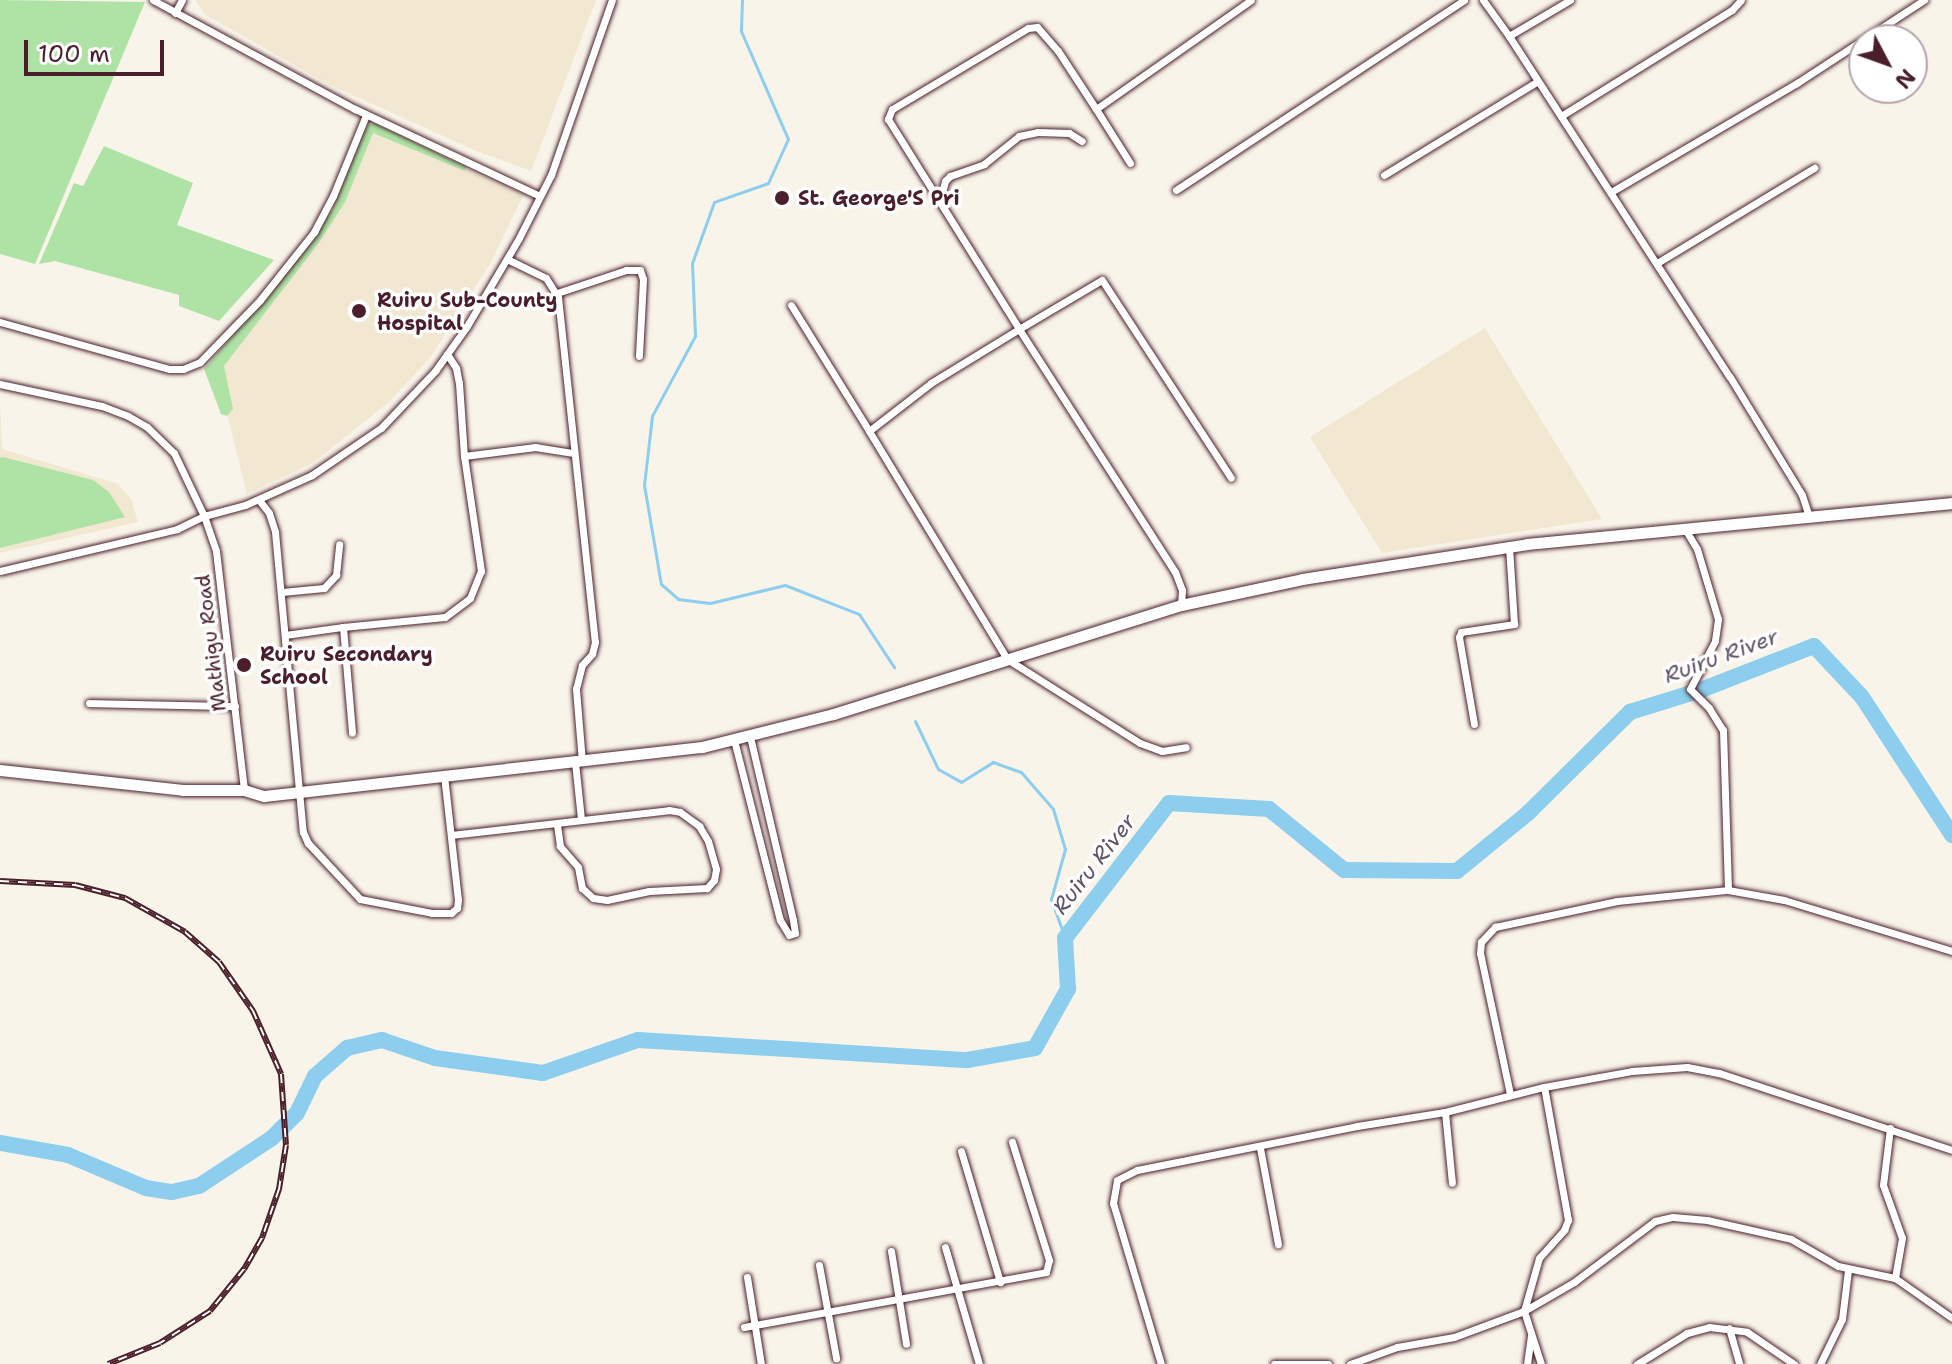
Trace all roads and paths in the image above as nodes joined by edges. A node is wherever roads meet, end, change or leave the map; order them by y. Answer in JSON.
{"nodes":[{"id":1,"x":153,"y":0,"type":"edge"},
{"id":2,"x":182,"y":0,"type":"edge"},
{"id":3,"x":612,"y":0,"type":"edge"},
{"id":4,"x":1251,"y":0,"type":"edge"},
{"id":5,"x":1464,"y":0,"type":"edge"},
{"id":6,"x":1483,"y":0,"type":"edge"},
{"id":7,"x":1570,"y":0,"type":"edge"},
{"id":8,"x":1741,"y":0,"type":"edge"},
{"id":9,"x":1747,"y":0,"type":"edge"},
{"id":10,"x":1924,"y":0,"type":"edge"},
{"id":11,"x":1732,"y":10,"type":"junction"},
{"id":12,"x":175,"y":13,"type":"junction"},
{"id":13,"x":1509,"y":36,"type":"junction"},
{"id":14,"x":1538,"y":81,"type":"junction"},
{"id":15,"x":1096,"y":109,"type":"junction"},
{"id":16,"x":366,"y":115,"type":"junction"},
{"id":17,"x":1561,"y":116,"type":"junction"},
{"id":18,"x":1082,"y":141,"type":"dead end"},
{"id":19,"x":1130,"y":163,"type":"dead end"},
{"id":20,"x":1814,"y":168,"type":"dead end"},
{"id":21,"x":1384,"y":175,"type":"dead end"},
{"id":22,"x":1176,"y":190,"type":"dead end"},
{"id":23,"x":1611,"y":192,"type":"junction"},
{"id":24,"x":540,"y":196,"type":"junction"},
{"id":25,"x":940,"y":200,"type":"junction"},
{"id":26,"x":507,"y":259,"type":"junction"},
{"id":27,"x":1657,"y":263,"type":"junction"},
{"id":28,"x":557,"y":293,"type":"junction"},
{"id":29,"x":791,"y":305,"type":"dead end"},
{"id":30,"x":0,"y":322,"type":"edge"},
{"id":31,"x":1019,"y":329,"type":"junction"},
{"id":32,"x":447,"y":354,"type":"junction"},
{"id":33,"x":639,"y":356,"type":"dead end"},
{"id":34,"x":0,"y":384,"type":"edge"},
{"id":35,"x":869,"y":431,"type":"junction"},
{"id":36,"x":574,"y":453,"type":"junction"},
{"id":37,"x":464,"y":456,"type":"junction"},
{"id":38,"x":1231,"y":478,"type":"dead end"},
{"id":39,"x":259,"y":500,"type":"junction"},
{"id":40,"x":1952,"y":503,"type":"edge"},
{"id":41,"x":204,"y":516,"type":"junction"},
{"id":42,"x":1809,"y":517,"type":"junction"},
{"id":43,"x":1685,"y":529,"type":"junction"},
{"id":44,"x":339,"y":544,"type":"dead end"},
{"id":45,"x":1509,"y":547,"type":"junction"},
{"id":46,"x":0,"y":571,"type":"edge"},
{"id":47,"x":282,"y":592,"type":"junction"},
{"id":48,"x":1181,"y":605,"type":"junction"},
{"id":49,"x":343,"y":627,"type":"junction"},
{"id":50,"x":285,"y":635,"type":"junction"},
{"id":51,"x":1007,"y":659,"type":"junction"},
{"id":52,"x":89,"y":703,"type":"dead end"},
{"id":53,"x":235,"y":706,"type":"junction"},
{"id":54,"x":1474,"y":724,"type":"dead end"},
{"id":55,"x":352,"y":733,"type":"dead end"},
{"id":56,"x":750,"y":737,"type":"junction"},
{"id":57,"x":734,"y":740,"type":"junction"},
{"id":58,"x":1186,"y":747,"type":"dead end"},
{"id":59,"x":578,"y":762,"type":"junction"},
{"id":60,"x":0,"y":770,"type":"edge"},
{"id":61,"x":444,"y":776,"type":"junction"},
{"id":62,"x":761,"y":787,"type":"junction"},
{"id":63,"x":244,"y":790,"type":"junction"},
{"id":64,"x":748,"y":790,"type":"junction"},
{"id":65,"x":302,"y":793,"type":"junction"},
{"id":66,"x":581,"y":819,"type":"junction"},
{"id":67,"x":557,"y":824,"type":"junction"},
{"id":68,"x":451,"y":835,"type":"junction"},
{"id":69,"x":1728,"y":890,"type":"junction"},
{"id":70,"x":1952,"y":951,"type":"edge"},
{"id":71,"x":1544,"y":1087,"type":"junction"},
{"id":72,"x":1510,"y":1094,"type":"junction"},
{"id":73,"x":1445,"y":1112,"type":"junction"},
{"id":74,"x":1890,"y":1128,"type":"junction"},
{"id":75,"x":1012,"y":1142,"type":"dead end"},
{"id":76,"x":1260,"y":1148,"type":"junction"},
{"id":77,"x":1952,"y":1150,"type":"edge"},
{"id":78,"x":961,"y":1151,"type":"dead end"},
{"id":79,"x":1452,"y":1183,"type":"dead end"},
{"id":80,"x":1278,"y":1244,"type":"dead end"},
{"id":81,"x":945,"y":1247,"type":"dead end"},
{"id":82,"x":891,"y":1251,"type":"dead end"},
{"id":83,"x":819,"y":1265,"type":"dead end"},
{"id":84,"x":1848,"y":1270,"type":"junction"},
{"id":85,"x":747,"y":1277,"type":"dead end"},
{"id":86,"x":1895,"y":1278,"type":"junction"},
{"id":87,"x":1000,"y":1282,"type":"junction"},
{"id":88,"x":955,"y":1288,"type":"junction"},
{"id":89,"x":898,"y":1298,"type":"junction"},
{"id":90,"x":827,"y":1311,"type":"junction"},
{"id":91,"x":1524,"y":1311,"type":"junction"},
{"id":92,"x":1952,"y":1318,"type":"edge"},
{"id":93,"x":755,"y":1325,"type":"junction"},
{"id":94,"x":744,"y":1327,"type":"dead end"},
{"id":95,"x":1729,"y":1328,"type":"junction"},
{"id":96,"x":1532,"y":1334,"type":"junction"},
{"id":97,"x":906,"y":1344,"type":"dead end"},
{"id":98,"x":836,"y":1358,"type":"dead end"},
{"id":99,"x":761,"y":1364,"type":"edge"},
{"id":100,"x":979,"y":1364,"type":"edge"},
{"id":101,"x":1161,"y":1364,"type":"edge"},
{"id":102,"x":1274,"y":1364,"type":"edge"},
{"id":103,"x":1328,"y":1364,"type":"edge"},
{"id":104,"x":1350,"y":1364,"type":"edge"},
{"id":105,"x":1527,"y":1364,"type":"edge"},
{"id":106,"x":1541,"y":1364,"type":"edge"},
{"id":107,"x":1637,"y":1364,"type":"edge"},
{"id":108,"x":1739,"y":1364,"type":"edge"},
{"id":109,"x":1794,"y":1364,"type":"edge"},
{"id":110,"x":1820,"y":1364,"type":"edge"}],
"edges":[{"from":1,"to":12,"type":"street"},
{"from":2,"to":12,"type":"street"},
{"from":3,"to":24,"type":"street"},
{"from":4,"to":15,"type":"street"},
{"from":5,"to":22,"type":"street"},
{"from":6,"to":13,"type":"street"},
{"from":7,"to":13,"type":"street"},
{"from":8,"to":11,"type":"street"},
{"from":9,"to":11,"type":"street"},
{"from":10,"to":23,"type":"street"},
{"from":11,"to":17,"type":"street"},
{"from":12,"to":16,"type":"street"},
{"from":13,"to":14,"type":"street"},
{"from":14,"to":17,"type":"street"},
{"from":14,"to":21,"type":"street"},
{"from":15,"to":19,"type":"street"},
{"from":15,"to":25,"type":"street"},
{"from":16,"to":24,"type":"street"},
{"from":16,"to":30,"type":"street"},
{"from":17,"to":23,"type":"street"},
{"from":18,"to":25,"type":"street"},
{"from":20,"to":27,"type":"street"},
{"from":23,"to":27,"type":"street"},
{"from":24,"to":26,"type":"street"},
{"from":25,"to":31,"type":"street"},
{"from":26,"to":28,"type":"street"},
{"from":26,"to":32,"type":"street"},
{"from":27,"to":42,"type":"street"},
{"from":28,"to":33,"type":"street"},
{"from":28,"to":36,"type":"street"},
{"from":29,"to":35,"type":"street"},
{"from":31,"to":35,"type":"street"},
{"from":31,"to":38,"type":"street"},
{"from":31,"to":48,"type":"street"},
{"from":32,"to":37,"type":"street"},
{"from":32,"to":39,"type":"street"},
{"from":34,"to":41,"type":"street","name":"Mathigu Road"},
{"from":35,"to":51,"type":"street"},
{"from":36,"to":37,"type":"street"},
{"from":36,"to":59,"type":"street"},
{"from":37,"to":49,"type":"street"},
{"from":39,"to":41,"type":"street"},
{"from":39,"to":47,"type":"street"},
{"from":40,"to":42,"type":"main road"},
{"from":41,"to":46,"type":"street"},
{"from":41,"to":53,"type":"street","name":"Mathigu Road"},
{"from":42,"to":43,"type":"main road"},
{"from":43,"to":45,"type":"main road"},
{"from":43,"to":69,"type":"street"},
{"from":44,"to":47,"type":"street"},
{"from":45,"to":48,"type":"main road"},
{"from":45,"to":54,"type":"street"},
{"from":47,"to":50,"type":"street"},
{"from":48,"to":51,"type":"main road"},
{"from":49,"to":50,"type":"street"},
{"from":49,"to":55,"type":"street"},
{"from":50,"to":65,"type":"street"},
{"from":51,"to":56,"type":"main road"},
{"from":51,"to":58,"type":"street"},
{"from":52,"to":53,"type":"street"},
{"from":53,"to":63,"type":"street","name":"Mathigu Road"},
{"from":56,"to":57,"type":"main road"},
{"from":56,"to":62,"type":"street"},
{"from":57,"to":59,"type":"main road"},
{"from":57,"to":64,"type":"street"},
{"from":59,"to":61,"type":"main road"},
{"from":59,"to":66,"type":"street"},
{"from":60,"to":63,"type":"main road"},
{"from":61,"to":65,"type":"main road"},
{"from":61,"to":68,"type":"street"},
{"from":62,"to":64,"type":"street"},
{"from":62,"to":64,"type":"street"},
{"from":63,"to":65,"type":"main road"},
{"from":65,"to":68,"type":"street"},
{"from":66,"to":67,"type":"street"},
{"from":66,"to":67,"type":"street"},
{"from":67,"to":68,"type":"street"},
{"from":69,"to":70,"type":"street"},
{"from":69,"to":72,"type":"street"},
{"from":71,"to":72,"type":"street"},
{"from":71,"to":74,"type":"street"},
{"from":71,"to":91,"type":"street"},
{"from":72,"to":73,"type":"street"},
{"from":73,"to":76,"type":"street"},
{"from":73,"to":79,"type":"street"},
{"from":74,"to":77,"type":"street"},
{"from":74,"to":86,"type":"street"},
{"from":75,"to":87,"type":"street"},
{"from":76,"to":80,"type":"street"},
{"from":76,"to":101,"type":"street"},
{"from":78,"to":87,"type":"street"},
{"from":81,"to":88,"type":"street"},
{"from":82,"to":89,"type":"street"},
{"from":83,"to":90,"type":"street"},
{"from":84,"to":86,"type":"street"},
{"from":84,"to":91,"type":"street"},
{"from":84,"to":110,"type":"street"},
{"from":85,"to":93,"type":"street"},
{"from":86,"to":92,"type":"street"},
{"from":87,"to":88,"type":"street"},
{"from":88,"to":89,"type":"street"},
{"from":88,"to":100,"type":"street"},
{"from":89,"to":90,"type":"street"},
{"from":89,"to":97,"type":"street"},
{"from":90,"to":93,"type":"street"},
{"from":90,"to":98,"type":"street"},
{"from":91,"to":96,"type":"street"},
{"from":91,"to":104,"type":"street"},
{"from":93,"to":94,"type":"street"},
{"from":93,"to":99,"type":"street"},
{"from":95,"to":107,"type":"street"},
{"from":95,"to":108,"type":"street"},
{"from":95,"to":109,"type":"street"},
{"from":96,"to":105,"type":"street"},
{"from":96,"to":106,"type":"street"},
{"from":102,"to":103,"type":"street"}]}
